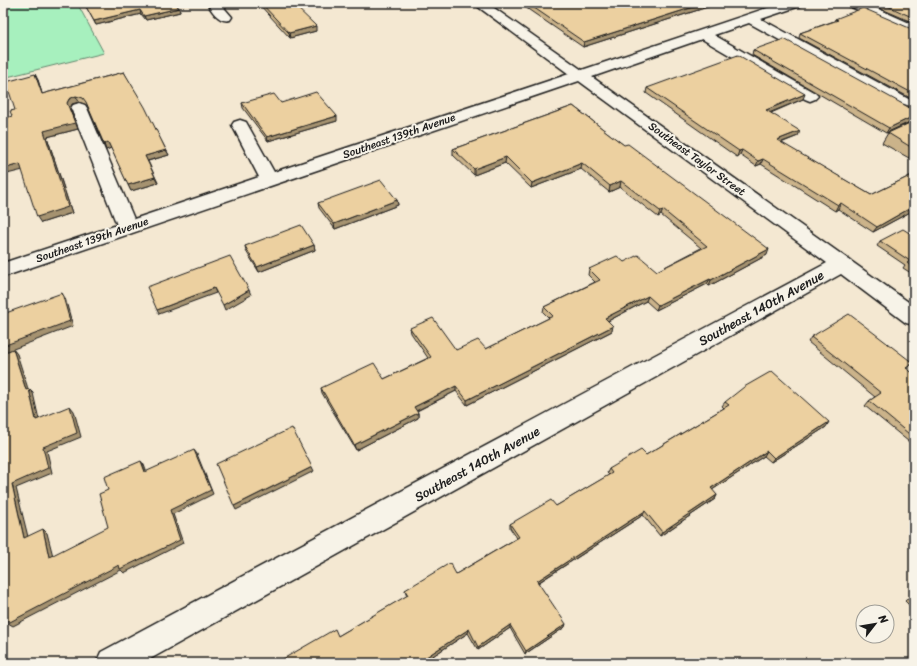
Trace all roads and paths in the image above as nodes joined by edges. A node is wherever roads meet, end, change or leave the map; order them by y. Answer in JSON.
{"nodes":[{"id":1,"x":213,"y":3,"type":"edge"},
{"id":2,"x":479,"y":3,"type":"edge"},
{"id":3,"x":795,"y":3,"type":"edge"},
{"id":4,"x":854,"y":3,"type":"edge"},
{"id":5,"x":225,"y":17,"type":"dead end"},
{"id":6,"x":749,"y":18,"type":"junction"},
{"id":7,"x":914,"y":30,"type":"edge"},
{"id":8,"x":703,"y":34,"type":"junction"},
{"id":9,"x":579,"y":75,"type":"junction"},
{"id":10,"x":810,"y":96,"type":"dead end"},
{"id":11,"x":79,"y":108,"type":"dead end"},
{"id":12,"x":914,"y":108,"type":"edge"},
{"id":13,"x":240,"y":125,"type":"dead end"},
{"id":14,"x":270,"y":180,"type":"junction"},
{"id":15,"x":128,"y":228,"type":"junction"},
{"id":16,"x":842,"y":264,"type":"junction"},
{"id":17,"x":3,"y":270,"type":"edge"},
{"id":18,"x":914,"y":317,"type":"edge"},
{"id":19,"x":112,"y":663,"type":"edge"}],
"edges":[{"from":1,"to":5,"type":"street"},
{"from":2,"to":9,"type":"street","name":"Southeast Taylor Street"},
{"from":3,"to":6,"type":"street","name":"Southeast 139th Avenue"},
{"from":4,"to":7,"type":"street"},
{"from":6,"to":8,"type":"street","name":"Southeast 139th Avenue"},
{"from":6,"to":12,"type":"street"},
{"from":8,"to":9,"type":"street","name":"Southeast 139th Avenue"},
{"from":8,"to":10,"type":"street"},
{"from":9,"to":14,"type":"street","name":"Southeast 139th Avenue"},
{"from":9,"to":16,"type":"street","name":"Southeast Taylor Street"},
{"from":11,"to":15,"type":"street"},
{"from":13,"to":14,"type":"street"},
{"from":14,"to":15,"type":"street","name":"Southeast 139th Avenue"},
{"from":15,"to":17,"type":"street","name":"Southeast 139th Avenue"},
{"from":16,"to":18,"type":"street","name":"Southeast Taylor Street"},
{"from":16,"to":19,"type":"street","name":"Southeast 140th Avenue"}]}
